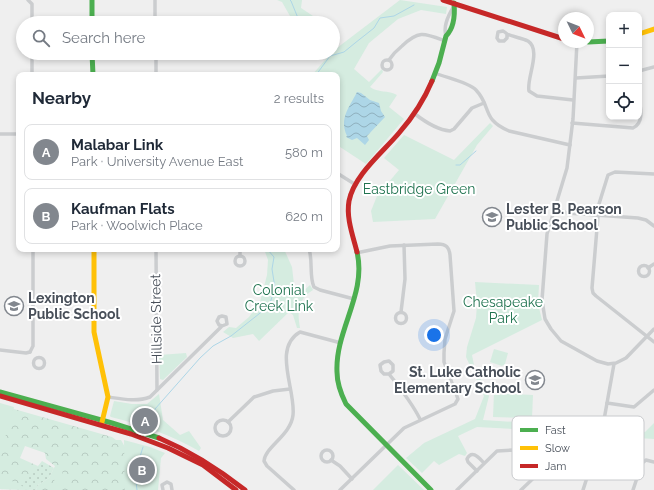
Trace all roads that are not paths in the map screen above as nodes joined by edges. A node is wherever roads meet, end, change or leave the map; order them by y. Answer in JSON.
{"nodes":[{"id":1,"x":28,"y":0,"type":"edge"},
{"id":2,"x":92,"y":0,"type":"edge"},
{"id":3,"x":155,"y":0,"type":"edge"},
{"id":4,"x":443,"y":0,"type":"edge"},
{"id":5,"x":454,"y":4,"type":"junction"},
{"id":6,"x":32,"y":16,"type":"edge"},
{"id":7,"x":92,"y":16,"type":"edge"},
{"id":8,"x":155,"y":16,"type":"edge"},
{"id":9,"x":654,"y":29,"type":"edge"},
{"id":10,"x":642,"y":33,"type":"edge"},
{"id":11,"x":507,"y":34,"type":"dead end"},
{"id":12,"x":558,"y":36,"type":"edge"},
{"id":13,"x":445,"y":39,"type":"junction"},
{"id":14,"x":606,"y":41,"type":"edge"},
{"id":15,"x":594,"y":42,"type":"edge"},
{"id":16,"x":577,"y":48,"type":"edge"},
{"id":17,"x":32,"y":60,"type":"edge"},
{"id":18,"x":92,"y":60,"type":"edge"},
{"id":19,"x":156,"y":60,"type":"edge"},
{"id":20,"x":389,"y":60,"type":"dead end"},
{"id":21,"x":654,"y":67,"type":"edge"},
{"id":22,"x":642,"y":70,"type":"edge"},
{"id":23,"x":32,"y":72,"type":"edge"},
{"id":24,"x":93,"y":72,"type":"edge"},
{"id":25,"x":156,"y":72,"type":"edge"},
{"id":26,"x":435,"y":73,"type":"junction"},
{"id":27,"x":606,"y":76,"type":"edge"},
{"id":28,"x":576,"y":78,"type":"junction"},
{"id":29,"x":573,"y":100,"type":"junction"},
{"id":30,"x":484,"y":103,"type":"junction"},
{"id":31,"x":414,"y":114,"type":"junction"},
{"id":32,"x":640,"y":120,"type":"edge"},
{"id":33,"x":572,"y":124,"type":"junction"},
{"id":34,"x":0,"y":134,"type":"edge"},
{"id":35,"x":16,"y":134,"type":"edge"},
{"id":36,"x":570,"y":145,"type":"junction"},
{"id":37,"x":654,"y":174,"type":"edge"},
{"id":38,"x":340,"y":175,"type":"edge"},
{"id":39,"x":356,"y":185,"type":"junction"},
{"id":40,"x":555,"y":208,"type":"junction"},
{"id":41,"x":598,"y":216,"type":"junction"},
{"id":42,"x":654,"y":226,"type":"edge"},
{"id":43,"x":404,"y":245,"type":"junction"},
{"id":44,"x":33,"y":252,"type":"edge"},
{"id":45,"x":94,"y":252,"type":"edge"},
{"id":46,"x":156,"y":252,"type":"edge"},
{"id":47,"x":240,"y":252,"type":"edge"},
{"id":48,"x":310,"y":252,"type":"edge"},
{"id":49,"x":356,"y":253,"type":"junction"},
{"id":50,"x":240,"y":256,"type":"dead end"},
{"id":51,"x":654,"y":264,"type":"edge"},
{"id":52,"x":648,"y":268,"type":"dead end"},
{"id":53,"x":354,"y":299,"type":"junction"},
{"id":54,"x":401,"y":312,"type":"dead end"},
{"id":55,"x":222,"y":326,"type":"dead end"},
{"id":56,"x":654,"y":329,"type":"edge"},
{"id":57,"x":647,"y":337,"type":"junction"},
{"id":58,"x":654,"y":342,"type":"edge"},
{"id":59,"x":341,"y":343,"type":"junction"},
{"id":60,"x":0,"y":350,"type":"edge"},
{"id":61,"x":30,"y":352,"type":"junction"},
{"id":62,"x":36,"y":358,"type":"dead end"},
{"id":63,"x":614,"y":364,"type":"junction"},
{"id":64,"x":389,"y":374,"type":"dead end"},
{"id":65,"x":157,"y":390,"type":"junction"},
{"id":66,"x":290,"y":390,"type":"junction"},
{"id":67,"x":654,"y":390,"type":"edge"},
{"id":68,"x":0,"y":392,"type":"edge"},
{"id":69,"x":0,"y":396,"type":"edge"},
{"id":70,"x":108,"y":396,"type":"junction"},
{"id":71,"x":607,"y":403,"type":"junction"},
{"id":72,"x":605,"y":416,"type":"edge"},
{"id":73,"x":420,"y":420,"type":"junction"},
{"id":74,"x":228,"y":422,"type":"junction"},
{"id":75,"x":102,"y":423,"type":"junction"},
{"id":76,"x":386,"y":445,"type":"junction"},
{"id":77,"x":512,"y":450,"type":"edge"},
{"id":78,"x":331,"y":460,"type":"dead end"},
{"id":79,"x":644,"y":462,"type":"edge"},
{"id":80,"x":654,"y":462,"type":"edge"},
{"id":81,"x":484,"y":463,"type":"junction"},
{"id":82,"x":477,"y":471,"type":"junction"},
{"id":83,"x":352,"y":479,"type":"junction"},
{"id":84,"x":532,"y":480,"type":"edge"},
{"id":85,"x":586,"y":480,"type":"edge"},
{"id":86,"x":636,"y":480,"type":"edge"},
{"id":87,"x":163,"y":490,"type":"edge"},
{"id":88,"x":172,"y":490,"type":"edge"},
{"id":89,"x":236,"y":490,"type":"edge"},
{"id":90,"x":245,"y":490,"type":"edge"},
{"id":91,"x":294,"y":490,"type":"edge"},
{"id":92,"x":340,"y":490,"type":"edge"},
{"id":93,"x":431,"y":490,"type":"edge"},
{"id":94,"x":457,"y":490,"type":"edge"},
{"id":95,"x":521,"y":490,"type":"edge"},
{"id":96,"x":583,"y":490,"type":"edge"},
{"id":97,"x":633,"y":490,"type":"edge"}],
"edges":[{"from":1,"to":6,"type":"street"},
{"from":2,"to":7,"type":"street"},
{"from":3,"to":8,"type":"street"},
{"from":4,"to":5,"type":"street"},
{"from":5,"to":12,"type":"street"},
{"from":5,"to":13,"type":"street"},
{"from":9,"to":10,"type":"street"},
{"from":11,"to":29,"type":"street"},
{"from":13,"to":20,"type":"street"},
{"from":13,"to":26,"type":"street"},
{"from":14,"to":15,"type":"street"},
{"from":16,"to":28,"type":"street"},
{"from":17,"to":23,"type":"street"},
{"from":18,"to":24,"type":"street"},
{"from":19,"to":25,"type":"street"},
{"from":21,"to":22,"type":"street"},
{"from":26,"to":30,"type":"street"},
{"from":26,"to":31,"type":"street"},
{"from":27,"to":28,"type":"street"},
{"from":28,"to":29,"type":"street"},
{"from":29,"to":33,"type":"street"},
{"from":30,"to":31,"type":"street"},
{"from":30,"to":36,"type":"street"},
{"from":31,"to":39,"type":"street"},
{"from":32,"to":33,"type":"street"},
{"from":33,"to":36,"type":"street"},
{"from":34,"to":35,"type":"street"},
{"from":36,"to":40,"type":"street"},
{"from":37,"to":41,"type":"street"},
{"from":38,"to":39,"type":"street"},
{"from":39,"to":49,"type":"street"},
{"from":40,"to":41,"type":"street"},
{"from":40,"to":63,"type":"street"},
{"from":41,"to":42,"type":"street"},
{"from":41,"to":57,"type":"street"},
{"from":43,"to":49,"type":"street"},
{"from":43,"to":54,"type":"street"},
{"from":43,"to":73,"type":"street"},
{"from":44,"to":61,"type":"street"},
{"from":45,"to":70,"type":"street"},
{"from":46,"to":65,"type":"street","name":"Hillside Street"},
{"from":47,"to":50,"type":"street"},
{"from":48,"to":53,"type":"street"},
{"from":49,"to":53,"type":"street"},
{"from":51,"to":52,"type":"street"},
{"from":53,"to":59,"type":"street"},
{"from":55,"to":65,"type":"street"},
{"from":56,"to":57,"type":"street"},
{"from":57,"to":58,"type":"street"},
{"from":57,"to":63,"type":"street"},
{"from":59,"to":66,"type":"street"},
{"from":59,"to":76,"type":"street"},
{"from":60,"to":61,"type":"street"},
{"from":61,"to":62,"type":"street"},
{"from":63,"to":71,"type":"street"},
{"from":64,"to":73,"type":"street"},
{"from":65,"to":70,"type":"street"},
{"from":66,"to":74,"type":"street"},
{"from":66,"to":91,"type":"street"},
{"from":67,"to":71,"type":"street"},
{"from":68,"to":75,"type":"street"},
{"from":69,"to":75,"type":"street"},
{"from":70,"to":75,"type":"street"},
{"from":71,"to":72,"type":"street"},
{"from":73,"to":76,"type":"street"},
{"from":74,"to":74,"type":"street"},
{"from":75,"to":89,"type":"street"},
{"from":75,"to":90,"type":"street"},
{"from":76,"to":83,"type":"street"},
{"from":76,"to":93,"type":"street"},
{"from":77,"to":81,"type":"street"},
{"from":78,"to":83,"type":"street"},
{"from":79,"to":80,"type":"street"},
{"from":81,"to":82,"type":"street"},
{"from":81,"to":82,"type":"street"},
{"from":82,"to":94,"type":"street"},
{"from":83,"to":92,"type":"street"},
{"from":84,"to":95,"type":"street"},
{"from":85,"to":96,"type":"street"},
{"from":86,"to":97,"type":"street"},
{"from":87,"to":88,"type":"street"}]}
